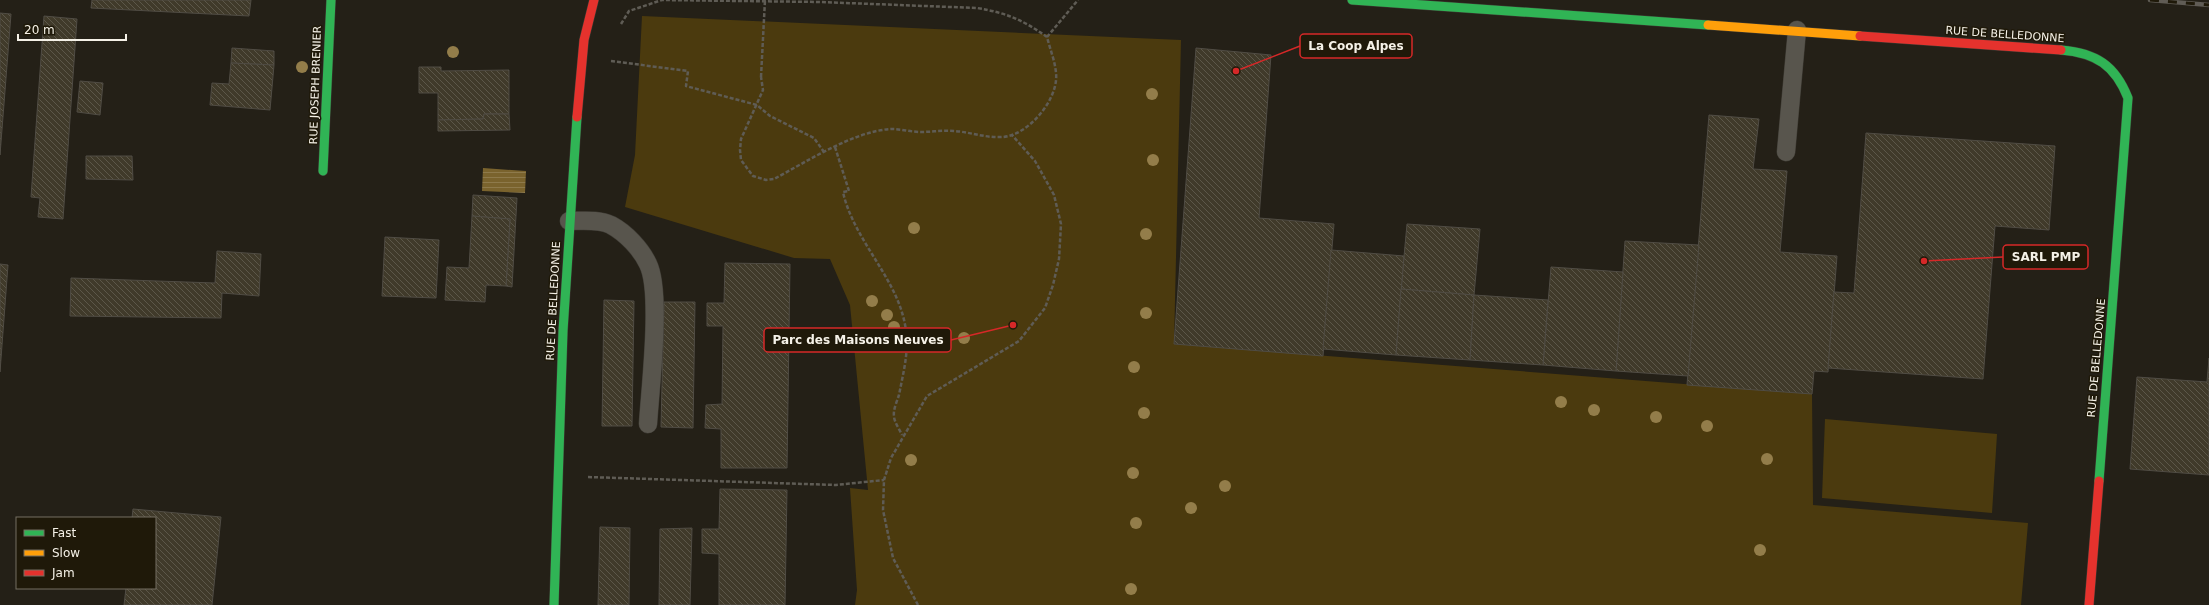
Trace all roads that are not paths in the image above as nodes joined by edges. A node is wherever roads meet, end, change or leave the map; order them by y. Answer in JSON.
{"nodes":[{"id":1,"x":330,"y":0,"type":"edge"},
{"id":2,"x":594,"y":0,"type":"edge"},
{"id":3,"x":1352,"y":0,"type":"edge"},
{"id":4,"x":1797,"y":30,"type":"junction"},
{"id":5,"x":1786,"y":152,"type":"dead end"},
{"id":6,"x":324,"y":171,"type":"dead end"},
{"id":7,"x":569,"y":221,"type":"junction"},
{"id":8,"x":648,"y":424,"type":"dead end"},
{"id":9,"x":554,"y":605,"type":"edge"},
{"id":10,"x":2089,"y":605,"type":"edge"}],
"edges":[{"from":1,"to":6,"type":"street","name":"RUE JOSEPH BRENIER"},
{"from":2,"to":7,"type":"street","name":"RUE DE BELLEDONNE"},
{"from":3,"to":4,"type":"street","name":"RUE DE BELLEDONNE"},
{"from":4,"to":5,"type":"lane"},
{"from":4,"to":10,"type":"street","name":"RUE DE BELLEDONNE"},
{"from":7,"to":8,"type":"lane"},
{"from":7,"to":9,"type":"street","name":"RUE DE BELLEDONNE"}]}
